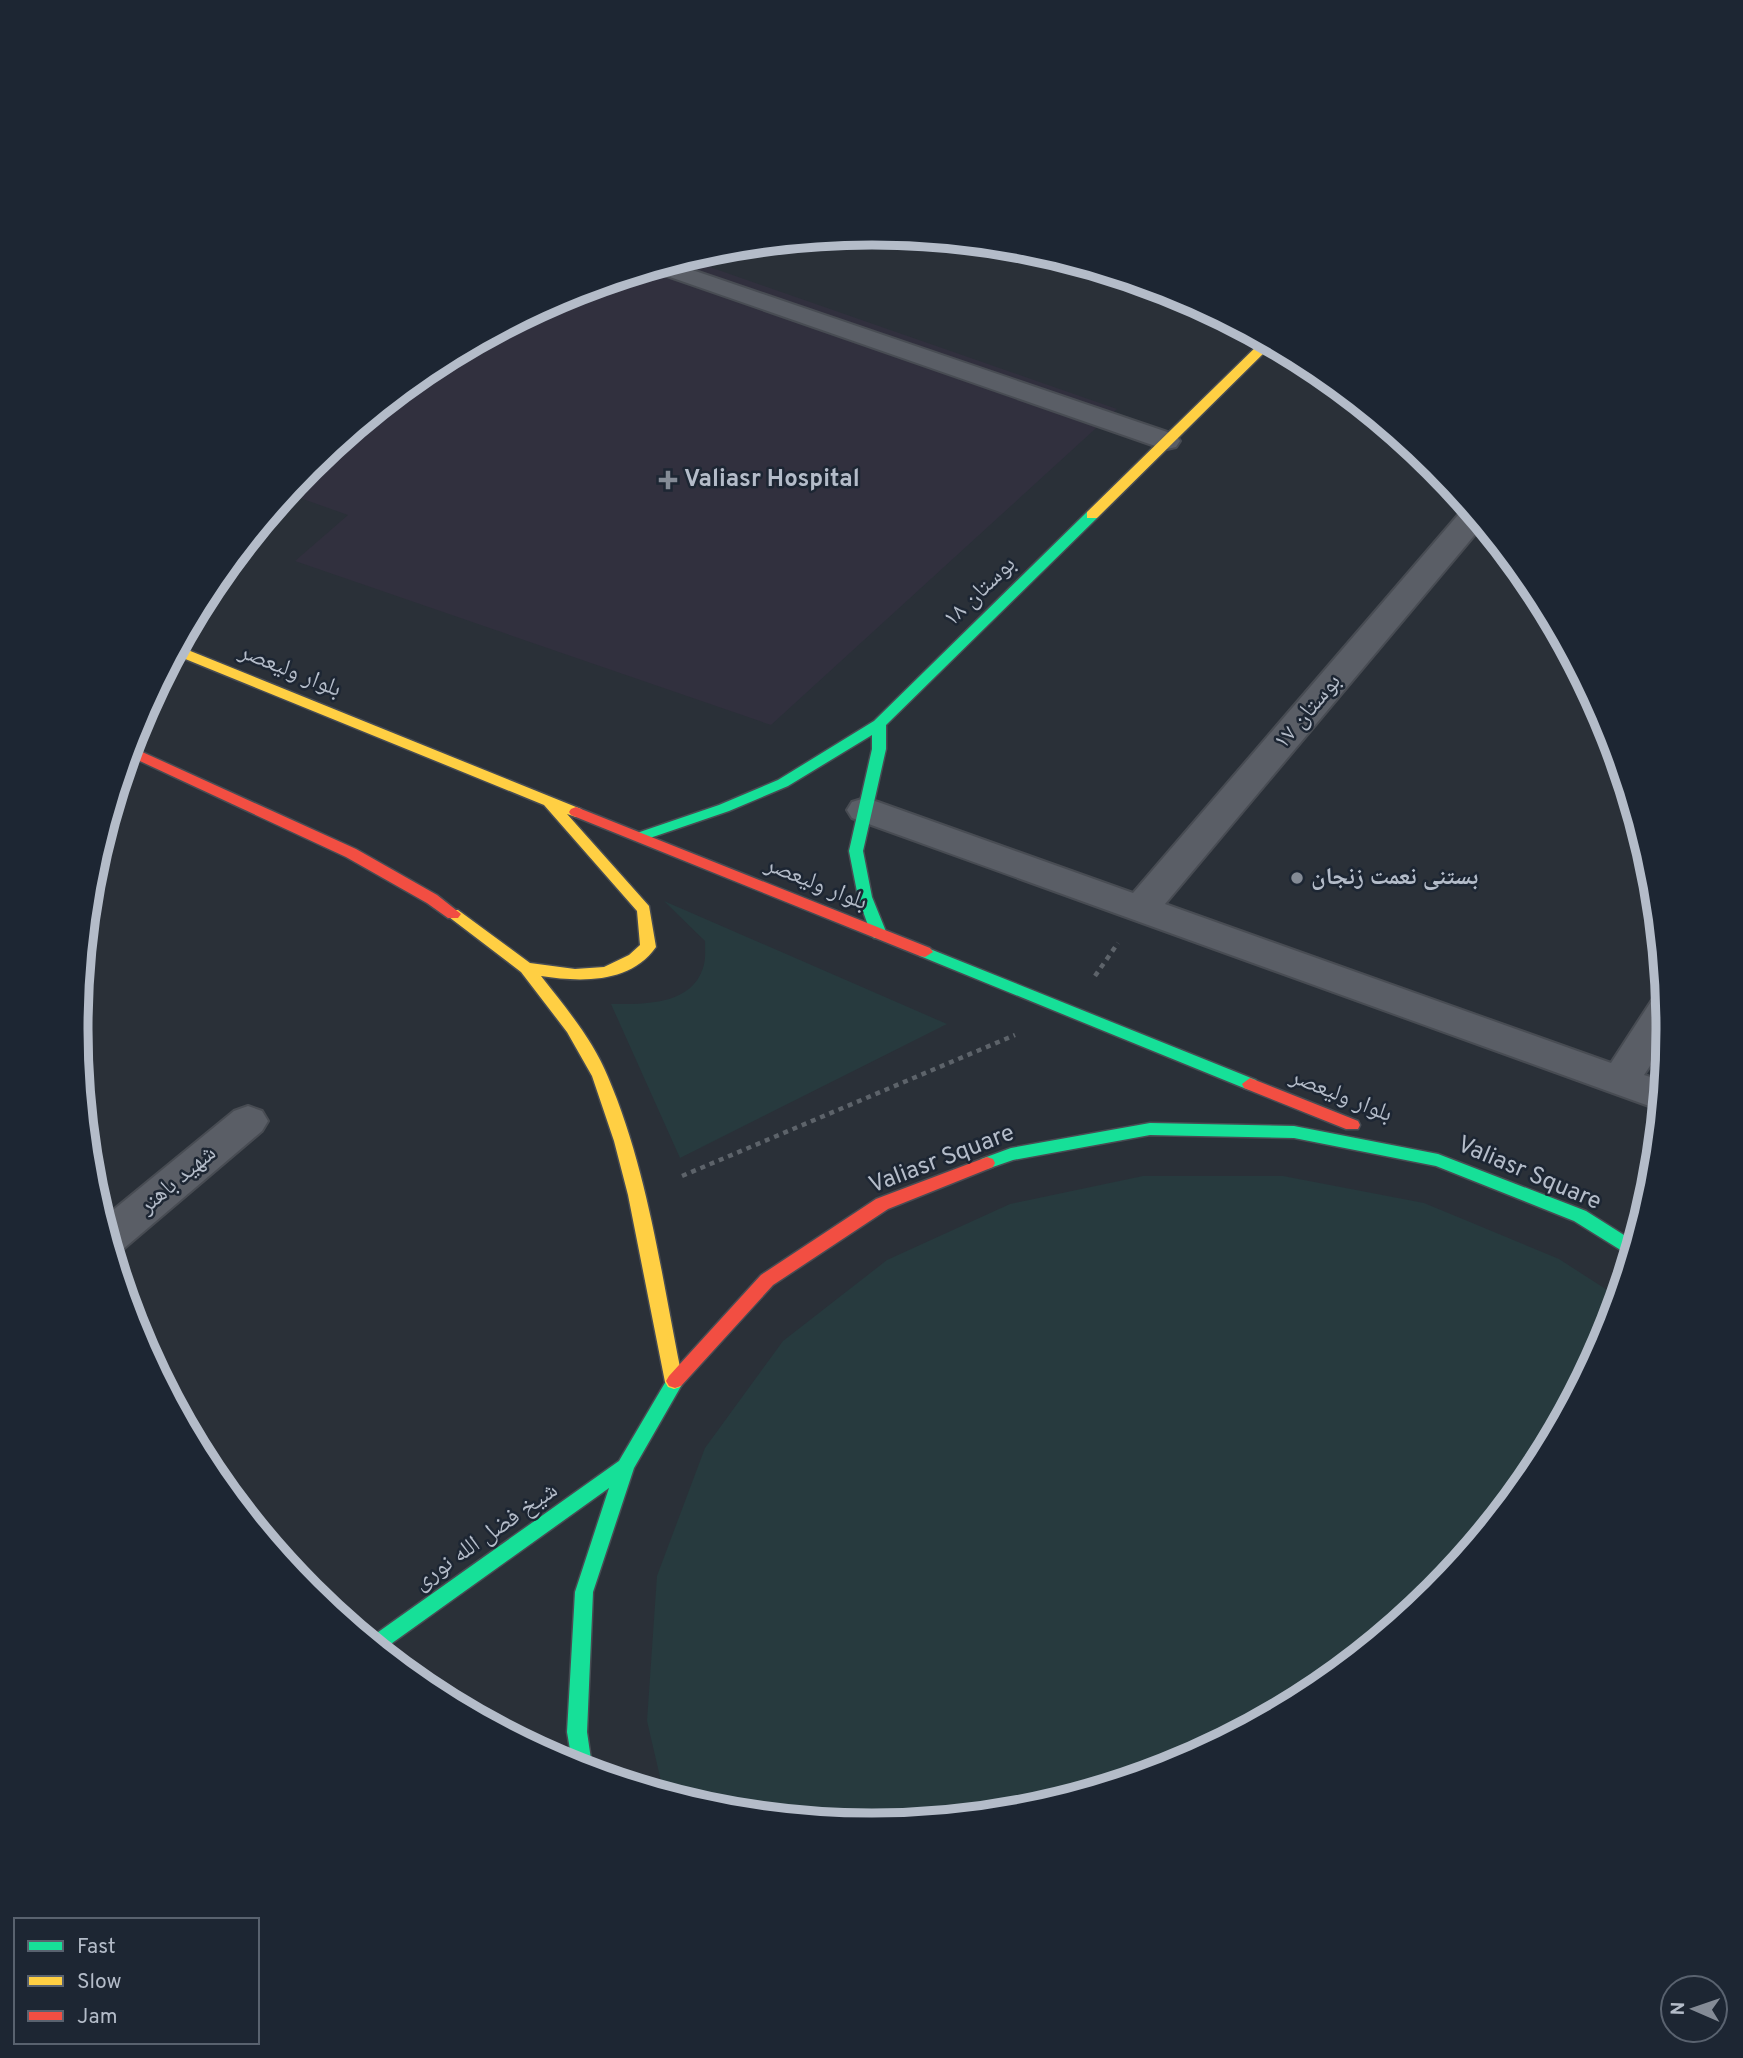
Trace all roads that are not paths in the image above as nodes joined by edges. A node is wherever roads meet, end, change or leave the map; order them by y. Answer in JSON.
{"nodes":[{"id":1,"x":672,"y":271,"type":"edge"},
{"id":2,"x":1261,"y":349,"type":"edge"},
{"id":3,"x":1167,"y":441,"type":"junction"},
{"id":4,"x":1469,"y":522,"type":"edge"},
{"id":5,"x":184,"y":653,"type":"edge"},
{"id":6,"x":879,"y":724,"type":"junction"},
{"id":7,"x":137,"y":754,"type":"edge"},
{"id":8,"x":544,"y":797,"type":"junction"},
{"id":9,"x":865,"y":810,"type":"junction"},
{"id":10,"x":639,"y":837,"type":"junction"},
{"id":11,"x":1141,"y":908,"type":"junction"},
{"id":12,"x":879,"y":934,"type":"junction"},
{"id":13,"x":526,"y":968,"type":"junction"},
{"id":14,"x":1656,"y":1026,"type":"edge"},
{"id":15,"x":1620,"y":1081,"type":"junction"},
{"id":16,"x":1653,"y":1093,"type":"edge"},
{"id":17,"x":248,"y":1121,"type":"dead end"},
{"id":18,"x":1438,"y":1160,"type":"junction"},
{"id":19,"x":114,"y":1233,"type":"edge"},
{"id":20,"x":1625,"y":1244,"type":"edge"},
{"id":21,"x":674,"y":1382,"type":"junction"},
{"id":22,"x":625,"y":1466,"type":"junction"},
{"id":23,"x":381,"y":1640,"type":"edge"},
{"id":24,"x":582,"y":1757,"type":"edge"}],
"edges":[{"from":1,"to":3,"type":"lane"},
{"from":2,"to":3,"type":"main road","name":"بوستان ۱۸"},
{"from":3,"to":6,"type":"main road","name":"بوستان ۱۸"},
{"from":4,"to":11,"type":"street","name":"بوستان ۱۷"},
{"from":5,"to":8,"type":"main road","name":"بلوار ولیعصر"},
{"from":6,"to":9,"type":"main road"},
{"from":6,"to":10,"type":"main road","name":"بوستان ۱۸"},
{"from":7,"to":13,"type":"main road"},
{"from":8,"to":10,"type":"main road","name":"بلوار ولیعصر"},
{"from":8,"to":13,"type":"main road"},
{"from":9,"to":11,"type":"street"},
{"from":9,"to":12,"type":"main road"},
{"from":10,"to":12,"type":"main road","name":"بلوار ولیعصر"},
{"from":11,"to":15,"type":"street"},
{"from":12,"to":18,"type":"main road","name":"بلوار ولیعصر"},
{"from":13,"to":21,"type":"main road"},
{"from":14,"to":15,"type":"street"},
{"from":15,"to":16,"type":"street"},
{"from":17,"to":19,"type":"street","name":"شهید باهنر"},
{"from":18,"to":20,"type":"main road","name":"Valiasr Square"},
{"from":18,"to":21,"type":"main road","name":"Valiasr Square"},
{"from":21,"to":22,"type":"main road","name":"Valiasr Square"},
{"from":22,"to":23,"type":"main road","name":"شیخ فضل الله نوری"},
{"from":22,"to":24,"type":"main road","name":"Valiasr Square"}]}
